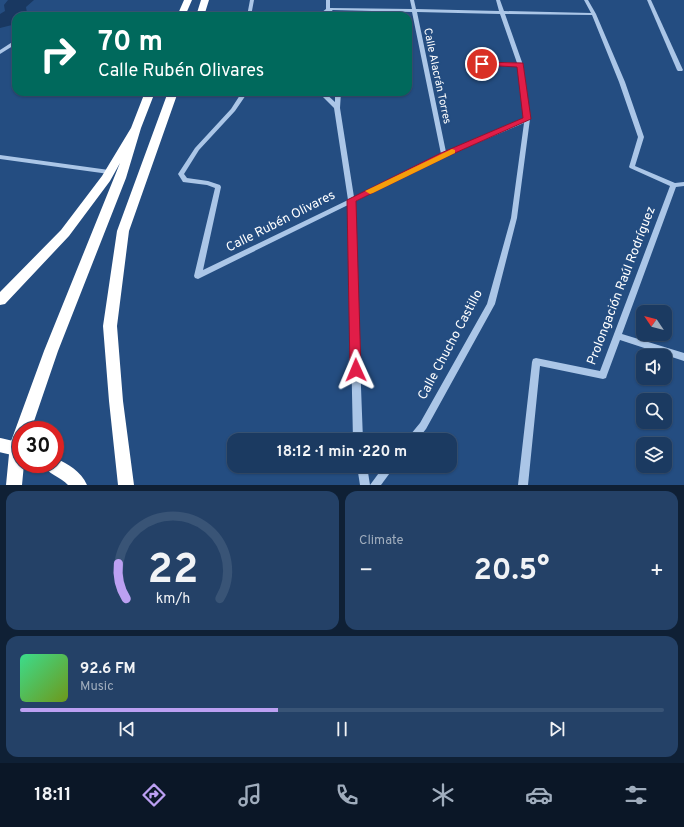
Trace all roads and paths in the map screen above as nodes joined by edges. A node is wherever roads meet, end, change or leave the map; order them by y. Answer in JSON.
{"nodes":[{"id":1,"x":188,"y":0,"type":"edge"},
{"id":2,"x":252,"y":0,"type":"edge"},
{"id":3,"x":328,"y":0,"type":"edge"},
{"id":4,"x":412,"y":0,"type":"edge"},
{"id":5,"x":498,"y":0,"type":"edge"},
{"id":6,"x":586,"y":0,"type":"edge"},
{"id":7,"x":649,"y":0,"type":"edge"},
{"id":8,"x":206,"y":1,"type":"edge"},
{"id":9,"x":328,"y":9,"type":"junction"},
{"id":10,"x":414,"y":10,"type":"junction"},
{"id":11,"x":184,"y":12,"type":"edge"},
{"id":12,"x":202,"y":12,"type":"edge"},
{"id":13,"x":250,"y":12,"type":"edge"},
{"id":14,"x":324,"y":12,"type":"edge"},
{"id":15,"x":331,"y":12,"type":"edge"},
{"id":16,"x":502,"y":12,"type":"junction"},
{"id":17,"x":594,"y":14,"type":"junction"},
{"id":18,"x":12,"y":44,"type":"edge"},
{"id":19,"x":0,"y":52,"type":"edge"},
{"id":20,"x":482,"y":64,"type":"dead end"},
{"id":21,"x":520,"y":65,"type":"junction"},
{"id":22,"x":680,"y":70,"type":"dead end"},
{"id":23,"x":148,"y":96,"type":"edge"},
{"id":24,"x":172,"y":96,"type":"edge"},
{"id":25,"x":242,"y":96,"type":"edge"},
{"id":26,"x":325,"y":96,"type":"edge"},
{"id":27,"x":338,"y":96,"type":"edge"},
{"id":28,"x":337,"y":108,"type":"junction"},
{"id":29,"x":527,"y":119,"type":"junction"},
{"id":30,"x":136,"y":128,"type":"junction"},
{"id":31,"x":444,"y":155,"type":"junction"},
{"id":32,"x":0,"y":157,"type":"edge"},
{"id":33,"x":109,"y":172,"type":"junction"},
{"id":34,"x":684,"y":184,"type":"edge"},
{"id":35,"x":674,"y":185,"type":"junction"},
{"id":36,"x":351,"y":200,"type":"junction"},
{"id":37,"x":0,"y":300,"type":"edge"},
{"id":38,"x":617,"y":336,"type":"junction"},
{"id":39,"x":684,"y":357,"type":"edge"},
{"id":40,"x":26,"y":421,"type":"edge"},
{"id":41,"x":358,"y":433,"type":"edge"},
{"id":42,"x":417,"y":433,"type":"edge"},
{"id":43,"x":0,"y":445,"type":"edge"},
{"id":44,"x":12,"y":448,"type":"edge"},
{"id":45,"x":15,"y":473,"type":"edge"},
{"id":46,"x":64,"y":473,"type":"edge"},
{"id":47,"x":363,"y":473,"type":"edge"},
{"id":48,"x":384,"y":473,"type":"edge"},
{"id":49,"x":75,"y":480,"type":"edge"},
{"id":50,"x":14,"y":485,"type":"edge"},
{"id":51,"x":126,"y":485,"type":"edge"},
{"id":52,"x":365,"y":485,"type":"edge"},
{"id":53,"x":375,"y":485,"type":"edge"},
{"id":54,"x":523,"y":485,"type":"edge"}],
"edges":[{"from":1,"to":11,"type":"highway"},
{"from":2,"to":13,"type":"street"},
{"from":3,"to":9,"type":"street"},
{"from":4,"to":10,"type":"street","name":"Calle Alacrán Torres"},
{"from":5,"to":16,"type":"street","name":"Calle Chucho Castillo"},
{"from":6,"to":17,"type":"street"},
{"from":7,"to":22,"type":"street"},
{"from":8,"to":12,"type":"highway"},
{"from":9,"to":10,"type":"street"},
{"from":9,"to":14,"type":"street"},
{"from":9,"to":15,"type":"street"},
{"from":10,"to":16,"type":"street"},
{"from":10,"to":31,"type":"street","name":"Calle Alacrán Torres"},
{"from":16,"to":17,"type":"street"},
{"from":16,"to":21,"type":"street","name":"Calle Chucho Castillo"},
{"from":17,"to":35,"type":"street"},
{"from":18,"to":19,"type":"street"},
{"from":20,"to":21,"type":"street"},
{"from":21,"to":29,"type":"street","name":"Calle Chucho Castillo"},
{"from":23,"to":30,"type":"highway"},
{"from":24,"to":51,"type":"highway"},
{"from":25,"to":36,"type":"street","name":"Calle Rubén Olivares"},
{"from":26,"to":28,"type":"street"},
{"from":27,"to":28,"type":"street"},
{"from":28,"to":36,"type":"street"},
{"from":29,"to":31,"type":"street","name":"Calle Rubén Olivares"},
{"from":29,"to":42,"type":"street","name":"Calle Chucho Castillo"},
{"from":30,"to":33,"type":"highway"},
{"from":30,"to":40,"type":"highway"},
{"from":31,"to":36,"type":"street","name":"Calle Rubén Olivares"},
{"from":32,"to":33,"type":"street"},
{"from":33,"to":37,"type":"highway"},
{"from":34,"to":35,"type":"street"},
{"from":35,"to":38,"type":"street","name":"Prolongación Raúl Rodríguez"},
{"from":36,"to":41,"type":"street"},
{"from":38,"to":39,"type":"street"},
{"from":38,"to":54,"type":"street","name":"Prolongación Raúl Rodríguez"},
{"from":43,"to":44,"type":"highway","bridge":true},
{"from":45,"to":50,"type":"highway"},
{"from":46,"to":49,"type":"highway"},
{"from":47,"to":52,"type":"street"},
{"from":48,"to":53,"type":"street"}]}
